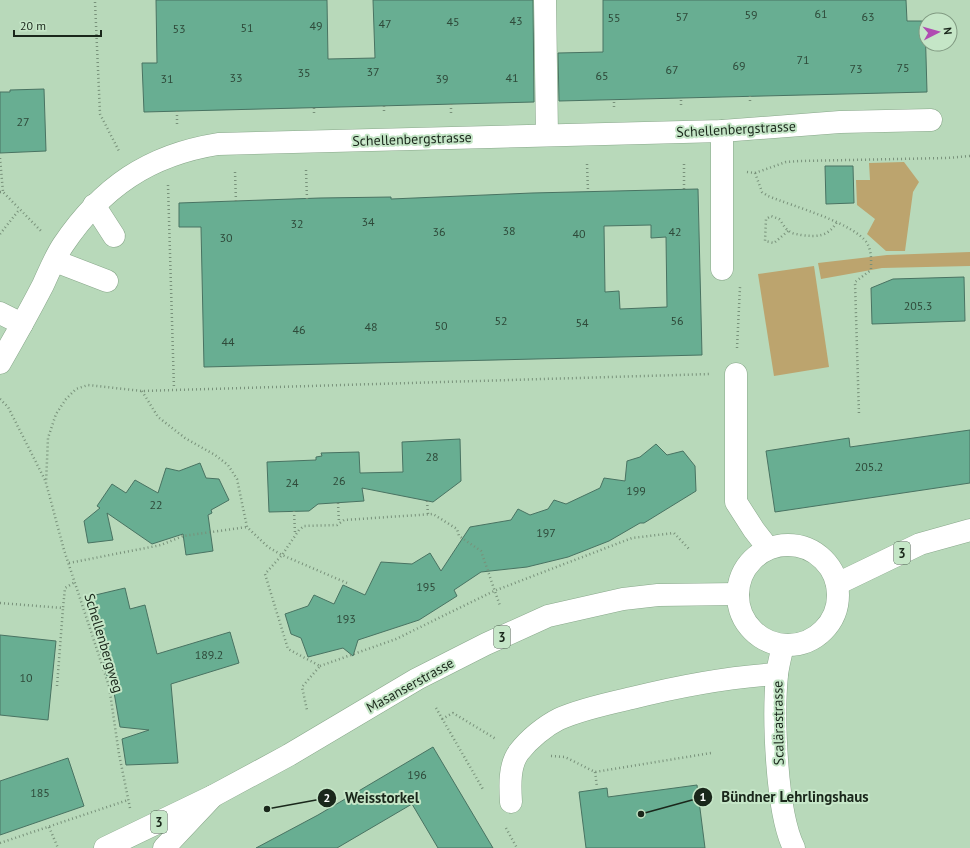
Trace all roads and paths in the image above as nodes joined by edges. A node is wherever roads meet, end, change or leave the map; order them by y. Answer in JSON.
{"nodes":[{"id":1,"x":545,"y":0,"type":"edge"},
{"id":2,"x":94,"y":1,"type":"edge"},
{"id":3,"x":177,"y":111,"type":"dead end"},
{"id":4,"x":931,"y":120,"type":"dead end"},
{"id":5,"x":178,"y":127,"type":"dead end"},
{"id":6,"x":722,"y":131,"type":"junction"},
{"id":7,"x":547,"y":135,"type":"junction"},
{"id":8,"x":970,"y":156,"type":"edge"},
{"id":9,"x":0,"y":158,"type":"edge"},
{"id":10,"x":124,"y":160,"type":"dead end"},
{"id":11,"x":684,"y":162,"type":"dead end"},
{"id":12,"x":587,"y":164,"type":"dead end"},
{"id":13,"x":722,"y":166,"type":"junction"},
{"id":14,"x":306,"y":170,"type":"dead end"},
{"id":15,"x":235,"y":172,"type":"dead end"},
{"id":16,"x":755,"y":173,"type":"junction"},
{"id":17,"x":168,"y":180,"type":"dead end"},
{"id":18,"x":684,"y":189,"type":"dead end"},
{"id":19,"x":588,"y":191,"type":"dead end"},
{"id":20,"x":1,"y":192,"type":"edge"},
{"id":21,"x":307,"y":199,"type":"dead end"},
{"id":22,"x":236,"y":202,"type":"dead end"},
{"id":23,"x":94,"y":205,"type":"junction"},
{"id":24,"x":19,"y":210,"type":"junction"},
{"id":25,"x":837,"y":222,"type":"junction"},
{"id":26,"x":788,"y":231,"type":"junction"},
{"id":27,"x":0,"y":234,"type":"edge"},
{"id":28,"x":47,"y":236,"type":"dead end"},
{"id":29,"x":114,"y":236,"type":"dead end"},
{"id":30,"x":55,"y":261,"type":"junction"},
{"id":31,"x":722,"y":269,"type":"dead end"},
{"id":32,"x":107,"y":281,"type":"dead end"},
{"id":33,"x":741,"y":283,"type":"dead end"},
{"id":34,"x":0,"y":312,"type":"edge"},
{"id":35,"x":22,"y":324,"type":"junction"},
{"id":36,"x":0,"y":363,"type":"edge"},
{"id":37,"x":736,"y":374,"type":"junction"},
{"id":38,"x":174,"y":389,"type":"junction"},
{"id":39,"x":142,"y":391,"type":"junction"},
{"id":40,"x":0,"y":398,"type":"edge"},
{"id":41,"x":859,"y":415,"type":"dead end"},
{"id":42,"x":46,"y":483,"type":"junction"},
{"id":43,"x":427,"y":501,"type":"dead end"},
{"id":44,"x":338,"y":503,"type":"dead end"},
{"id":45,"x":294,"y":511,"type":"dead end"},
{"id":46,"x":428,"y":514,"type":"junction"},
{"id":47,"x":339,"y":524,"type":"junction"},
{"id":48,"x":247,"y":527,"type":"junction"},
{"id":49,"x":970,"y":530,"type":"edge"},
{"id":50,"x":295,"y":534,"type":"junction"},
{"id":51,"x":690,"y":548,"type":"dead end"},
{"id":52,"x":768,"y":548,"type":"junction"},
{"id":53,"x":282,"y":555,"type":"junction"},
{"id":54,"x":69,"y":563,"type":"junction"},
{"id":55,"x":75,"y":582,"type":"junction"},
{"id":56,"x":347,"y":583,"type":"dead end"},
{"id":57,"x":837,"y":584,"type":"junction"},
{"id":58,"x":494,"y":591,"type":"junction"},
{"id":59,"x":738,"y":594,"type":"junction"},
{"id":60,"x":0,"y":603,"type":"edge"},
{"id":61,"x":500,"y":606,"type":"dead end"},
{"id":62,"x":63,"y":608,"type":"junction"},
{"id":63,"x":783,"y":645,"type":"junction"},
{"id":64,"x":320,"y":666,"type":"junction"},
{"id":65,"x":777,"y":674,"type":"junction"},
{"id":66,"x":57,"y":686,"type":"dead end"},
{"id":67,"x":436,"y":708,"type":"dead end"},
{"id":68,"x":307,"y":710,"type":"dead end"},
{"id":69,"x":442,"y":719,"type":"junction"},
{"id":70,"x":518,"y":753,"type":"junction"},
{"id":71,"x":711,"y":753,"type":"dead end"},
{"id":72,"x":595,"y":772,"type":"junction"},
{"id":73,"x":596,"y":787,"type":"dead end"},
{"id":74,"x":486,"y":794,"type":"dead end"},
{"id":75,"x":213,"y":796,"type":"junction"},
{"id":76,"x":128,"y":800,"type":"junction"},
{"id":77,"x":512,"y":802,"type":"dead end"},
{"id":78,"x":132,"y":812,"type":"dead end"},
{"id":79,"x":502,"y":821,"type":"dead end"},
{"id":80,"x":49,"y":827,"type":"junction"},
{"id":81,"x":0,"y":843,"type":"edge"},
{"id":82,"x":58,"y":848,"type":"edge"},
{"id":83,"x":105,"y":848,"type":"edge"},
{"id":84,"x":164,"y":848,"type":"edge"},
{"id":85,"x":518,"y":848,"type":"edge"},
{"id":86,"x":794,"y":848,"type":"edge"}],
"edges":[{"from":1,"to":7,"type":"street"},
{"from":2,"to":10,"type":"path"},
{"from":3,"to":5,"type":"path"},
{"from":4,"to":6,"type":"street","name":"Schellenbergstrasse"},
{"from":6,"to":7,"type":"street","name":"Schellenbergstrasse"},
{"from":6,"to":13,"type":"street"},
{"from":7,"to":23,"type":"street","name":"Schellenbergstrasse"},
{"from":8,"to":16,"type":"path"},
{"from":9,"to":20,"type":"path"},
{"from":11,"to":18,"type":"path"},
{"from":12,"to":19,"type":"path"},
{"from":13,"to":16,"type":"path"},
{"from":13,"to":31,"type":"street"},
{"from":14,"to":21,"type":"path"},
{"from":15,"to":22,"type":"path"},
{"from":16,"to":25,"type":"path"},
{"from":17,"to":38,"type":"path"},
{"from":20,"to":24,"type":"path"},
{"from":23,"to":29,"type":"street"},
{"from":23,"to":30,"type":"street","name":"Schellenbergstrasse"},
{"from":24,"to":27,"type":"path"},
{"from":24,"to":28,"type":"path"},
{"from":25,"to":26,"type":"path"},
{"from":25,"to":41,"type":"path"},
{"from":26,"to":26,"type":"path"},
{"from":30,"to":32,"type":"street"},
{"from":30,"to":35,"type":"street","name":"Schellenbergstrasse"},
{"from":33,"to":37,"type":"path"},
{"from":34,"to":35,"type":"street"},
{"from":35,"to":36,"type":"street","name":"Schellenbergstrasse"},
{"from":37,"to":38,"type":"path","name":"Schellenbergweg"},
{"from":37,"to":52,"type":"street"},
{"from":38,"to":39,"type":"path","name":"Schellenbergweg"},
{"from":39,"to":42,"type":"path","name":"Schellenbergweg"},
{"from":39,"to":48,"type":"path"},
{"from":40,"to":42,"type":"path","name":"Schellenbergweg"},
{"from":42,"to":54,"type":"path","name":"Schellenbergweg"},
{"from":43,"to":46,"type":"path"},
{"from":44,"to":47,"type":"path"},
{"from":45,"to":50,"type":"path"},
{"from":46,"to":47,"type":"path"},
{"from":46,"to":58,"type":"path"},
{"from":47,"to":50,"type":"path"},
{"from":48,"to":53,"type":"path"},
{"from":48,"to":54,"type":"path"},
{"from":49,"to":57,"type":"street","number":"3"},
{"from":50,"to":53,"type":"path"},
{"from":51,"to":58,"type":"path"},
{"from":52,"to":57,"type":"street"},
{"from":52,"to":59,"type":"street"},
{"from":53,"to":56,"type":"path"},
{"from":53,"to":64,"type":"path"},
{"from":54,"to":55,"type":"path","name":"Schellenbergweg"},
{"from":55,"to":62,"type":"path"},
{"from":55,"to":76,"type":"path","name":"Schellenbergweg"},
{"from":57,"to":63,"type":"street"},
{"from":58,"to":61,"type":"path"},
{"from":58,"to":64,"type":"path"},
{"from":59,"to":63,"type":"street"},
{"from":59,"to":75,"type":"street","name":"Masanserstrasse","number":"3"},
{"from":60,"to":62,"type":"path"},
{"from":62,"to":66,"type":"path"},
{"from":63,"to":65,"type":"street","name":"Scalärastrasse"},
{"from":64,"to":68,"type":"path"},
{"from":65,"to":70,"type":"street"},
{"from":65,"to":86,"type":"street","name":"Scalärastrasse"},
{"from":67,"to":69,"type":"path"},
{"from":69,"to":70,"type":"path"},
{"from":69,"to":74,"type":"path"},
{"from":70,"to":72,"type":"path"},
{"from":70,"to":77,"type":"street"},
{"from":71,"to":72,"type":"path"},
{"from":72,"to":73,"type":"path"},
{"from":75,"to":83,"type":"street","name":"Masanserstrasse","number":"3"},
{"from":75,"to":84,"type":"street"},
{"from":76,"to":78,"type":"path","name":"Schellenbergweg"},
{"from":76,"to":80,"type":"path"},
{"from":79,"to":85,"type":"path"},
{"from":80,"to":81,"type":"path"},
{"from":80,"to":82,"type":"path"}]}
